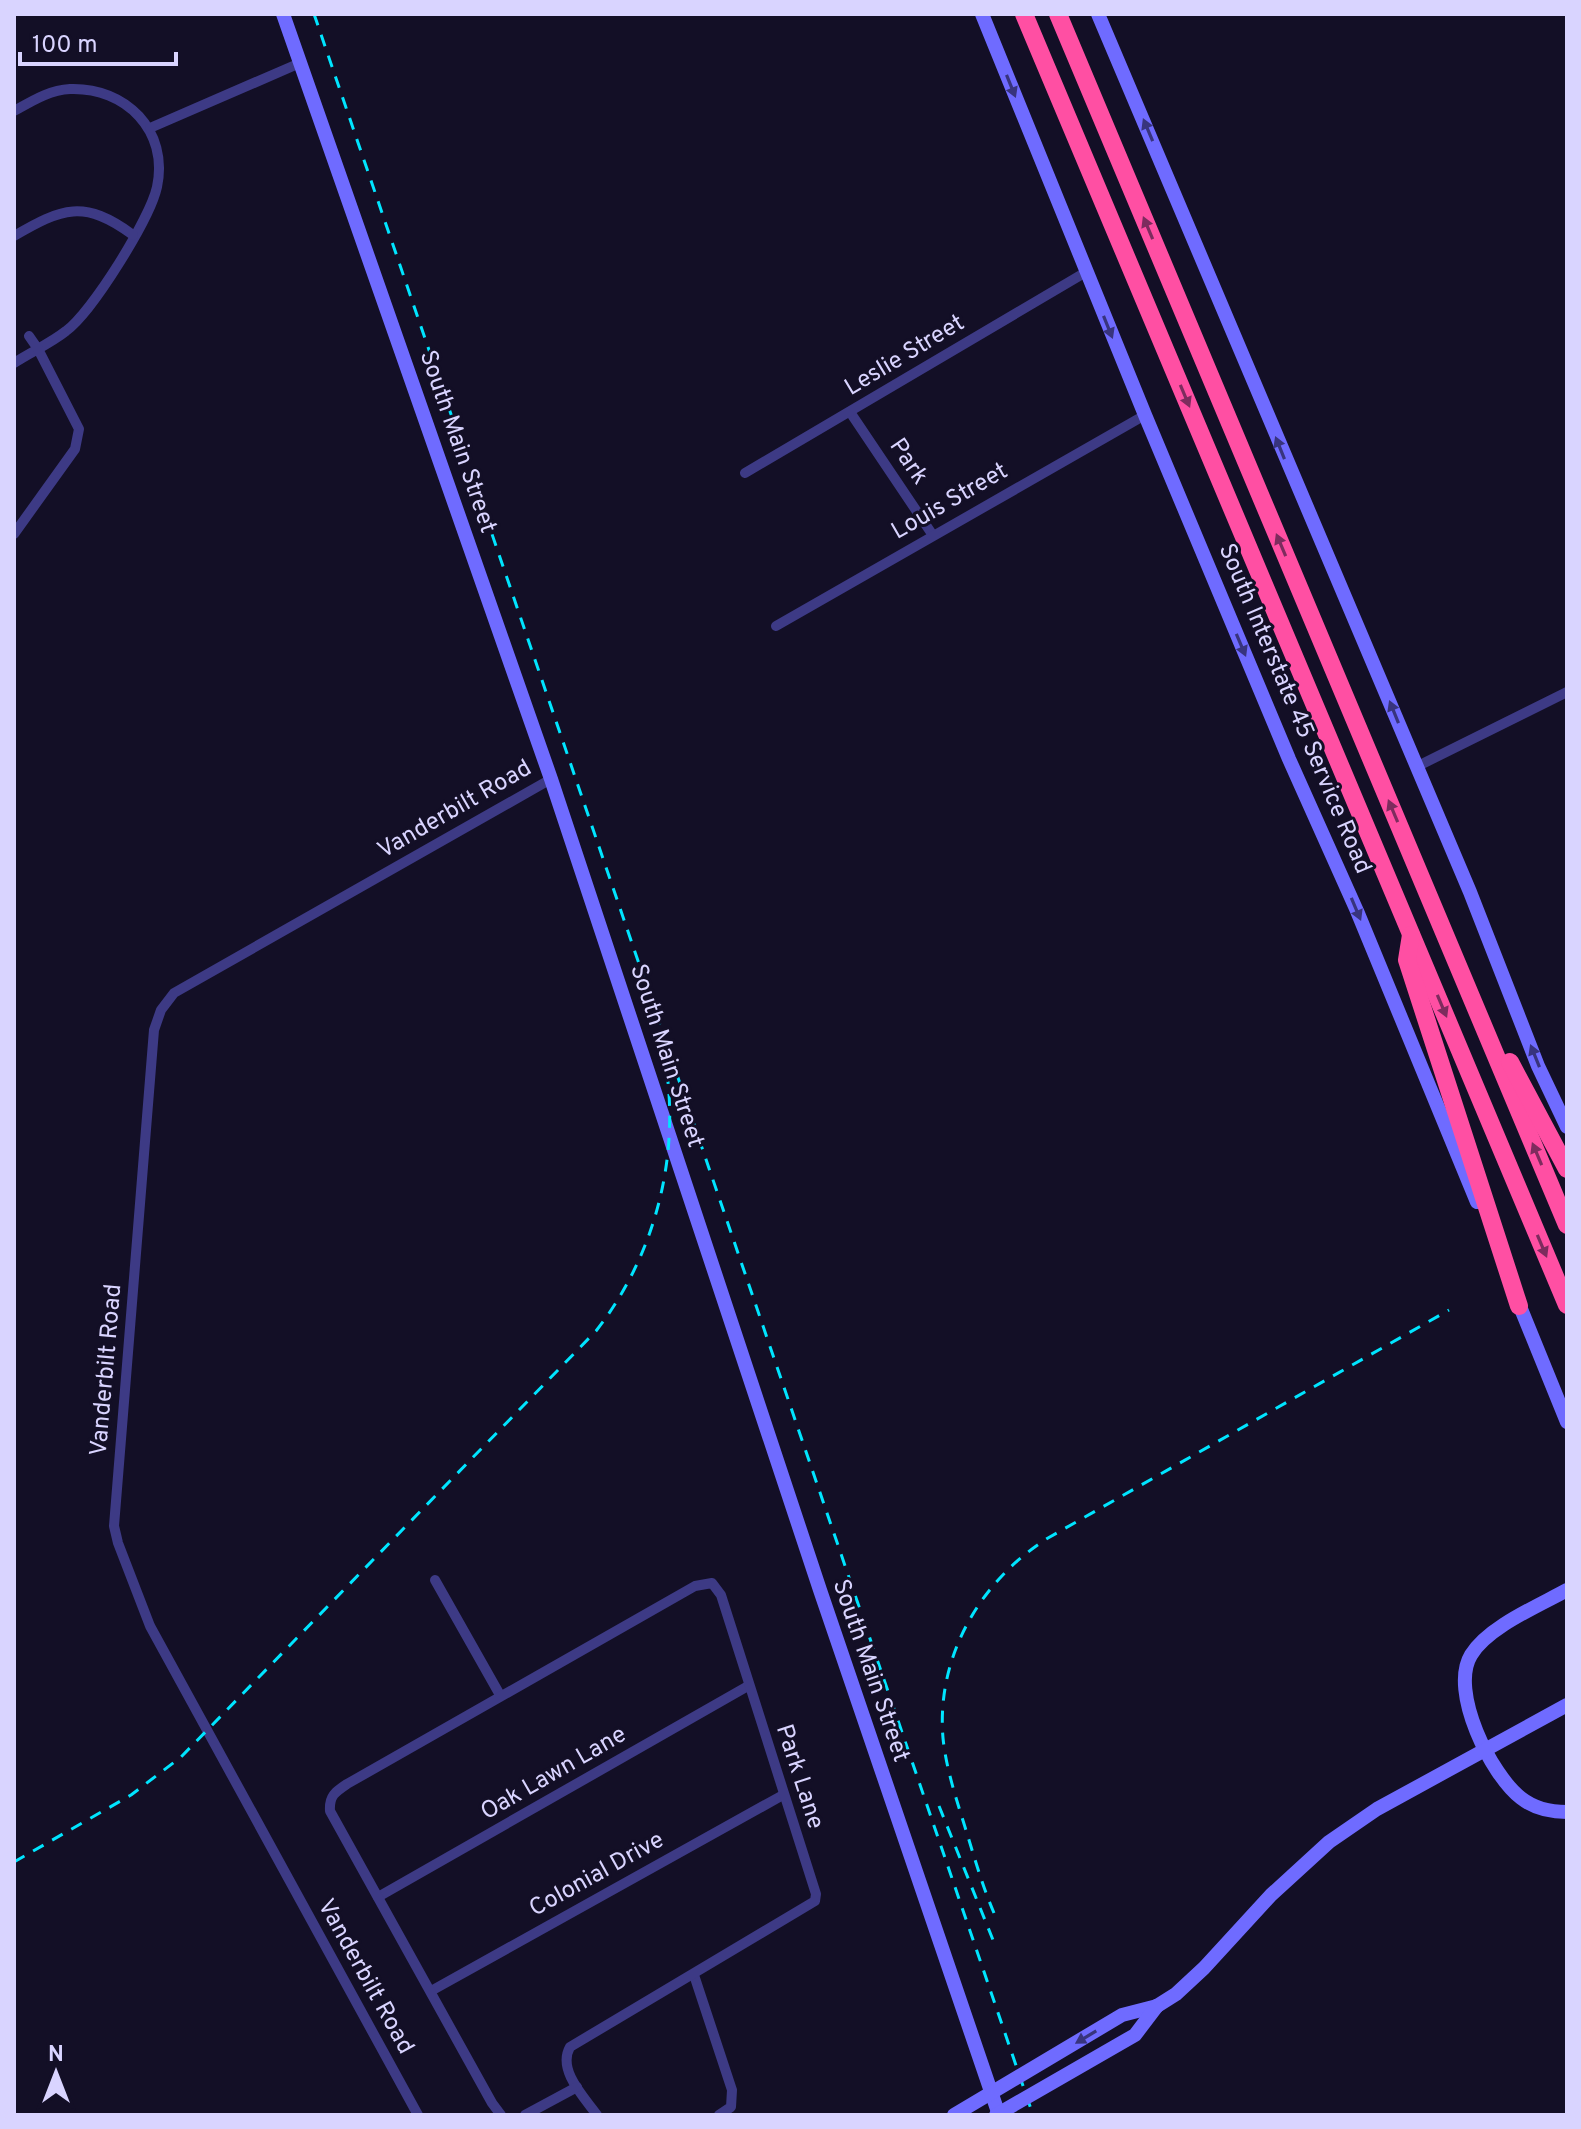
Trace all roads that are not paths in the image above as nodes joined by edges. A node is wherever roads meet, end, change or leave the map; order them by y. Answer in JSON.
{"nodes":[{"id":1,"x":283,"y":14,"type":"edge"},
{"id":2,"x":982,"y":14,"type":"edge"},
{"id":3,"x":1024,"y":14,"type":"edge"},
{"id":4,"x":1058,"y":14,"type":"edge"},
{"id":5,"x":1098,"y":14,"type":"edge"},
{"id":6,"x":300,"y":63,"type":"junction"},
{"id":7,"x":14,"y":111,"type":"edge"},
{"id":8,"x":150,"y":128,"type":"junction"},
{"id":9,"x":133,"y":235,"type":"junction"},
{"id":10,"x":14,"y":236,"type":"edge"},
{"id":11,"x":1086,"y":272,"type":"junction"},
{"id":12,"x":29,"y":336,"type":"dead end"},
{"id":13,"x":38,"y":349,"type":"junction"},
{"id":14,"x":14,"y":363,"type":"edge"},
{"id":15,"x":850,"y":412,"type":"junction"},
{"id":16,"x":1145,"y":415,"type":"junction"},
{"id":17,"x":745,"y":473,"type":"dead end"},
{"id":18,"x":14,"y":534,"type":"edge"},
{"id":19,"x":932,"y":534,"type":"junction"},
{"id":20,"x":776,"y":626,"type":"dead end"},
{"id":21,"x":1567,"y":692,"type":"edge"},
{"id":22,"x":1416,"y":767,"type":"junction"},
{"id":23,"x":551,"y":779,"type":"junction"},
{"id":24,"x":1411,"y":934,"type":"junction"},
{"id":25,"x":1467,"y":987,"type":"junction"},
{"id":26,"x":1567,"y":1127,"type":"edge"},
{"id":27,"x":1567,"y":1169,"type":"edge"},
{"id":28,"x":1567,"y":1225,"type":"edge"},
{"id":29,"x":1567,"y":1305,"type":"edge"},
{"id":30,"x":1519,"y":1306,"type":"junction"},
{"id":31,"x":1567,"y":1422,"type":"edge"},
{"id":32,"x":435,"y":1580,"type":"dead end"},
{"id":33,"x":1567,"y":1590,"type":"edge"},
{"id":34,"x":748,"y":1686,"type":"junction"},
{"id":35,"x":500,"y":1695,"type":"junction"},
{"id":36,"x":1567,"y":1705,"type":"edge"},
{"id":37,"x":1486,"y":1749,"type":"junction"},
{"id":38,"x":783,"y":1795,"type":"junction"},
{"id":39,"x":1567,"y":1812,"type":"edge"},
{"id":40,"x":378,"y":1897,"type":"junction"},
{"id":41,"x":694,"y":1975,"type":"junction"},
{"id":42,"x":431,"y":1991,"type":"junction"},
{"id":43,"x":1157,"y":2006,"type":"junction"},
{"id":44,"x":577,"y":2087,"type":"junction"},
{"id":45,"x":418,"y":2115,"type":"edge"},
{"id":46,"x":501,"y":2115,"type":"edge"},
{"id":47,"x":525,"y":2115,"type":"edge"},
{"id":48,"x":597,"y":2115,"type":"edge"},
{"id":49,"x":719,"y":2115,"type":"edge"},
{"id":50,"x":954,"y":2115,"type":"edge"},
{"id":51,"x":997,"y":2115,"type":"edge"}],
"edges":[{"from":1,"to":6,"type":"main road","name":"South Main Street"},
{"from":2,"to":11,"type":"main road","name":"South Interstate 45 Service Road","one_way":true},
{"from":3,"to":24,"type":"highway","one_way":true},
{"from":25,"to":4,"type":"highway","one_way":true},
{"from":22,"to":5,"type":"main road","one_way":true},
{"from":6,"to":8,"type":"street"},
{"from":6,"to":23,"type":"main road","name":"South Main Street"},
{"from":7,"to":8,"type":"street"},
{"from":8,"to":9,"type":"street"},
{"from":9,"to":10,"type":"street"},
{"from":9,"to":13,"type":"street"},
{"from":11,"to":15,"type":"street","name":"Leslie Street"},
{"from":11,"to":16,"type":"main road","name":"South Interstate 45 Service Road","one_way":true},
{"from":12,"to":13,"type":"street"},
{"from":13,"to":14,"type":"street"},
{"from":13,"to":18,"type":"street"},
{"from":15,"to":17,"type":"street","name":"Leslie Street"},
{"from":15,"to":19,"type":"street","name":"Park"},
{"from":16,"to":19,"type":"street","name":"Louis Street"},
{"from":16,"to":30,"type":"main road","name":"South Interstate 45 Service Road","one_way":true},
{"from":19,"to":20,"type":"street","name":"Louis Street"},
{"from":21,"to":22,"type":"street"},
{"from":26,"to":22,"type":"main road","one_way":true},
{"from":23,"to":45,"type":"street","name":"Vanderbilt Road"},
{"from":23,"to":51,"type":"main road","name":"South Main Street"},
{"from":24,"to":29,"type":"highway","one_way":true},
{"from":24,"to":30,"type":"highway"},
{"from":25,"to":27,"type":"highway"},
{"from":28,"to":25,"type":"highway","one_way":true},
{"from":30,"to":31,"type":"main road","name":"South Interstate 45 Service Road"},
{"from":32,"to":35,"type":"street"},
{"from":33,"to":37,"type":"main road"},
{"from":34,"to":35,"type":"street","name":"Park Lane"},
{"from":34,"to":38,"type":"street","name":"Park Lane"},
{"from":34,"to":40,"type":"street","name":"Oak Lawn Lane"},
{"from":35,"to":40,"type":"street","name":"Park Lane"},
{"from":36,"to":37,"type":"main road"},
{"from":37,"to":39,"type":"main road"},
{"from":37,"to":43,"type":"main road"},
{"from":38,"to":41,"type":"street","name":"Park Lane"},
{"from":38,"to":42,"type":"street","name":"Colonial Drive"},
{"from":40,"to":42,"type":"street","name":"Park Lane"},
{"from":41,"to":44,"type":"street","name":"Park Lane"},
{"from":41,"to":49,"type":"street"},
{"from":42,"to":46,"type":"street","name":"Park Lane"},
{"from":43,"to":50,"type":"main road","one_way":true,"bridge":true},
{"from":43,"to":51,"type":"main road","bridge":true},
{"from":44,"to":47,"type":"street"},
{"from":44,"to":48,"type":"street","name":"Park Lane"}]}
